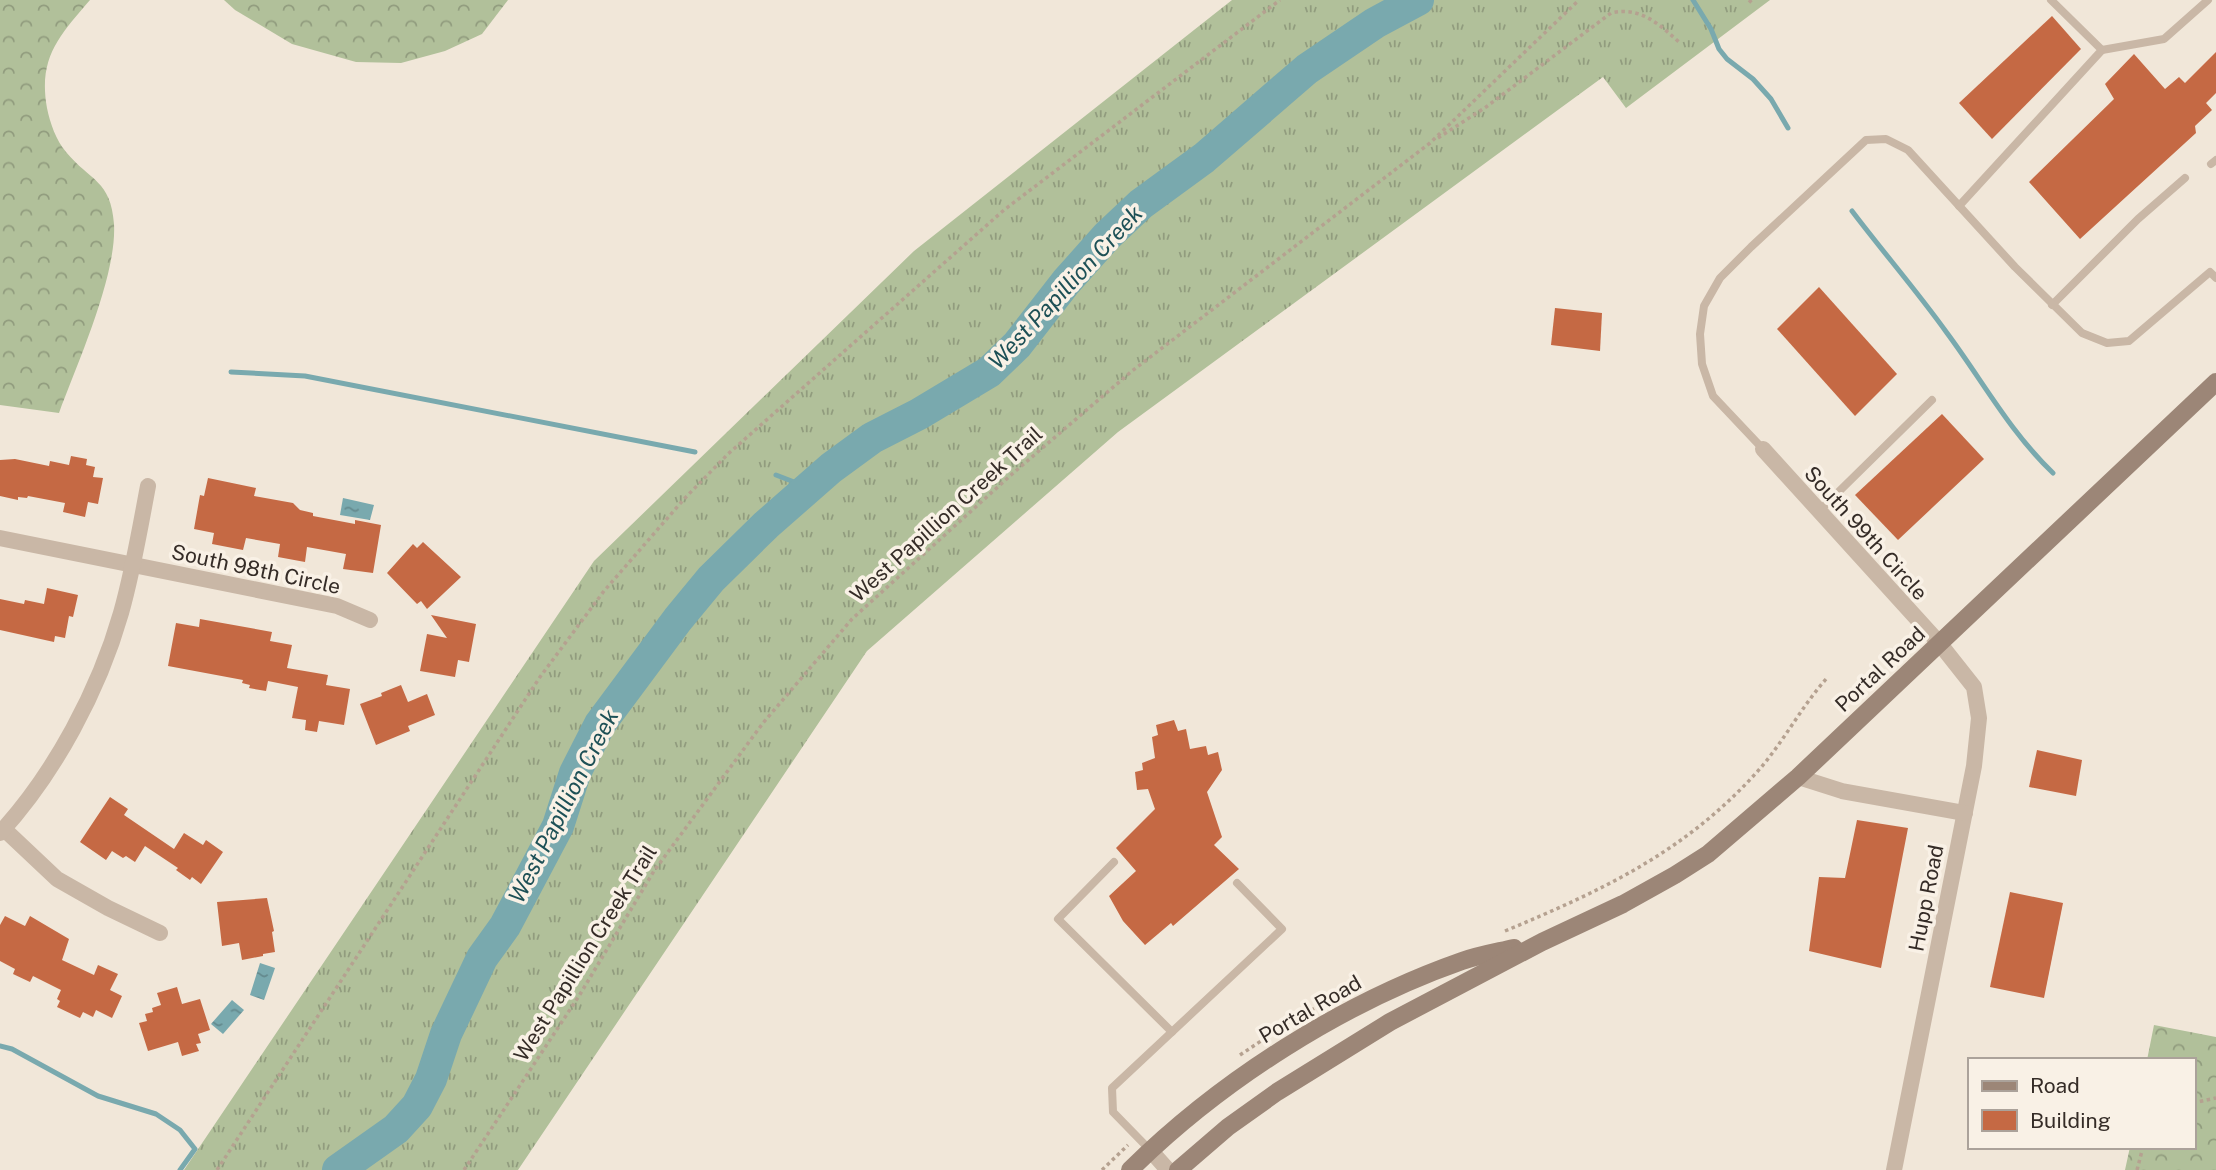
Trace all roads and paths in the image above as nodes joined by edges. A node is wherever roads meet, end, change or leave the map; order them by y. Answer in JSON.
{"nodes":[{"id":1,"x":1280,"y":0,"type":"edge"},
{"id":2,"x":1579,"y":0,"type":"edge"},
{"id":3,"x":2051,"y":0,"type":"edge"},
{"id":4,"x":2208,"y":0,"type":"edge"},
{"id":5,"x":1680,"y":43,"type":"dead end"},
{"id":6,"x":2102,"y":50,"type":"junction"},
{"id":7,"x":1430,"y":143,"type":"junction"},
{"id":8,"x":2185,"y":178,"type":"dead end"},
{"id":9,"x":1959,"y":206,"type":"junction"},
{"id":10,"x":2214,"y":272,"type":"edge"},
{"id":11,"x":2052,"y":305,"type":"junction"},
{"id":12,"x":2216,"y":382,"type":"edge"},
{"id":13,"x":1932,"y":400,"type":"dead end"},
{"id":14,"x":1763,"y":449,"type":"joint"},
{"id":15,"x":148,"y":486,"type":"dead end"},
{"id":16,"x":1818,"y":512,"type":"junction"},
{"id":17,"x":0,"y":538,"type":"edge"},
{"id":18,"x":133,"y":564,"type":"junction"},
{"id":19,"x":370,"y":620,"type":"dead end"},
{"id":20,"x":1940,"y":644,"type":"junction"},
{"id":21,"x":1827,"y":678,"type":"dead end"},
{"id":22,"x":1798,"y":777,"type":"junction"},
{"id":23,"x":1965,"y":813,"type":"junction"},
{"id":24,"x":2,"y":831,"type":"edge"},
{"id":25,"x":1114,"y":862,"type":"dead end"},
{"id":26,"x":1237,"y":883,"type":"dead end"},
{"id":27,"x":160,"y":933,"type":"dead end"},
{"id":28,"x":1494,"y":935,"type":"dead end"},
{"id":29,"x":1542,"y":942,"type":"junction"},
{"id":30,"x":1350,"y":989,"type":"dead end"},
{"id":31,"x":1172,"y":1031,"type":"junction"},
{"id":32,"x":1233,"y":1060,"type":"dead end"},
{"id":33,"x":2216,"y":1098,"type":"edge"},
{"id":34,"x":2195,"y":1103,"type":"edge"},
{"id":35,"x":1136,"y":1137,"type":"junction"},
{"id":36,"x":2142,"y":1149,"type":"edge"},
{"id":37,"x":1151,"y":1151,"type":"junction"},
{"id":38,"x":217,"y":1170,"type":"edge"},
{"id":39,"x":464,"y":1170,"type":"edge"},
{"id":40,"x":1102,"y":1170,"type":"edge"},
{"id":41,"x":1129,"y":1170,"type":"edge"},
{"id":42,"x":1168,"y":1170,"type":"edge"},
{"id":43,"x":1178,"y":1170,"type":"edge"},
{"id":44,"x":1894,"y":1170,"type":"edge"},
{"id":45,"x":2137,"y":1170,"type":"edge"}],
"edges":[{"from":1,"to":38,"type":"path"},
{"from":2,"to":7,"type":"path","name":"West Papillion Creek Trail"},
{"from":3,"to":6,"type":"lane"},
{"from":4,"to":6,"type":"lane"},
{"from":5,"to":7,"type":"path"},
{"from":6,"to":9,"type":"lane"},
{"from":7,"to":39,"type":"path","name":"West Papillion Creek Trail"},
{"from":8,"to":11,"type":"lane"},
{"from":9,"to":11,"type":"lane"},
{"from":9,"to":14,"type":"lane"},
{"from":10,"to":11,"type":"lane"},
{"from":12,"to":20,"type":"main road","name":"Portal Road"},
{"from":13,"to":16,"type":"lane"},
{"from":14,"to":16,"type":"street","name":"South 99th Circle"},
{"from":15,"to":18,"type":"street"},
{"from":16,"to":20,"type":"street","name":"South 99th Circle"},
{"from":17,"to":18,"type":"street","name":"South 98th Circle"},
{"from":18,"to":19,"type":"street","name":"South 98th Circle"},
{"from":18,"to":24,"type":"street"},
{"from":20,"to":22,"type":"main road","name":"Portal Road"},
{"from":20,"to":23,"type":"street","name":"Hupp Road"},
{"from":21,"to":28,"type":"path"},
{"from":22,"to":23,"type":"street"},
{"from":22,"to":29,"type":"main road","name":"Portal Road"},
{"from":23,"to":44,"type":"street","name":"Hupp Road"},
{"from":24,"to":27,"type":"street"},
{"from":25,"to":31,"type":"lane"},
{"from":26,"to":31,"type":"lane"},
{"from":29,"to":37,"type":"main road","name":"Portal Road"},
{"from":29,"to":43,"type":"main road","name":"Portal Road"},
{"from":30,"to":32,"type":"path"},
{"from":31,"to":35,"type":"lane"},
{"from":33,"to":34,"type":"path"},
{"from":35,"to":37,"type":"lane"},
{"from":35,"to":40,"type":"path"},
{"from":36,"to":45,"type":"path"},
{"from":37,"to":41,"type":"main road","name":"Portal Road"},
{"from":37,"to":42,"type":"street"}]}
